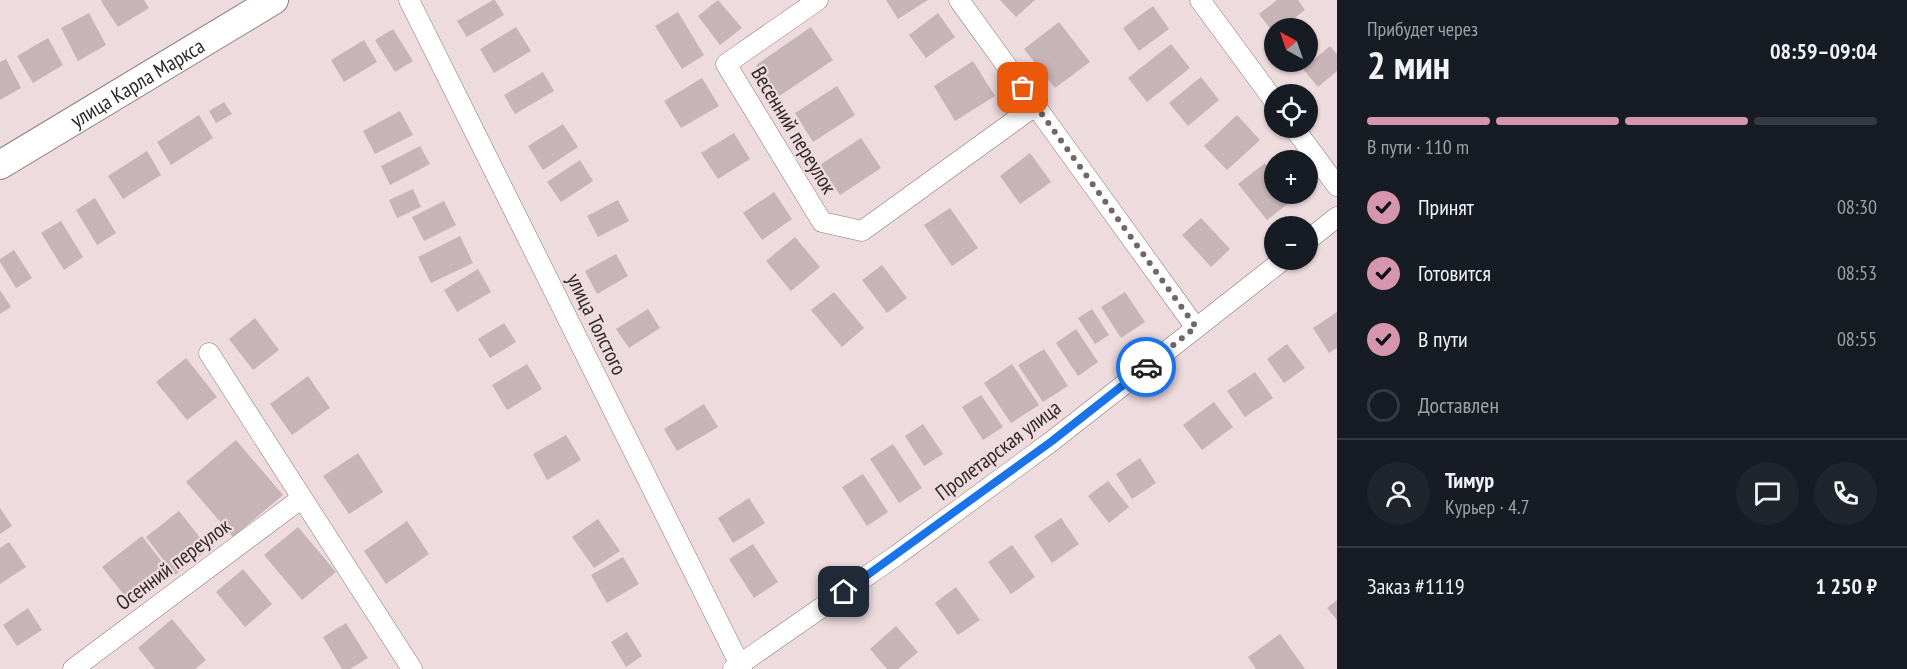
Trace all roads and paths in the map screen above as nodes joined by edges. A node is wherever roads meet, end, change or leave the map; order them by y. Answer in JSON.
{"nodes":[{"id":1,"x":274,"y":0,"type":"edge"},
{"id":2,"x":409,"y":0,"type":"edge"},
{"id":3,"x":818,"y":0,"type":"edge"},
{"id":4,"x":959,"y":0,"type":"edge"},
{"id":5,"x":1200,"y":0,"type":"edge"},
{"id":6,"x":1264,"y":87,"type":"edge"},
{"id":7,"x":1035,"y":106,"type":"junction"},
{"id":8,"x":1301,"y":138,"type":"edge"},
{"id":9,"x":0,"y":165,"type":"edge"},
{"id":10,"x":1337,"y":186,"type":"edge"},
{"id":11,"x":1337,"y":217,"type":"edge"},
{"id":12,"x":1318,"y":232,"type":"edge"},
{"id":13,"x":1270,"y":270,"type":"edge"},
{"id":14,"x":1196,"y":327,"type":"junction"},
{"id":15,"x":209,"y":353,"type":"dead end"},
{"id":16,"x":302,"y":498,"type":"junction"},
{"id":17,"x":738,"y":668,"type":"edge"},
{"id":18,"x":73,"y":669,"type":"edge"},
{"id":19,"x":412,"y":669,"type":"edge"}],
"edges":[{"from":1,"to":9,"type":"main road","name":"улица Карла Маркса"},
{"from":2,"to":17,"type":"street","name":"улица Толстого"},
{"from":3,"to":7,"type":"street","name":"Весенний переулок"},
{"from":4,"to":7,"type":"street"},
{"from":5,"to":6,"type":"street"},
{"from":7,"to":14,"type":"street"},
{"from":8,"to":10,"type":"street"},
{"from":11,"to":12,"type":"street"},
{"from":13,"to":14,"type":"street","name":"Пролетарская улица"},
{"from":14,"to":17,"type":"street","name":"Пролетарская улица"},
{"from":15,"to":16,"type":"street"},
{"from":16,"to":18,"type":"street","name":"Осенний переулок"},
{"from":16,"to":19,"type":"street"}]}
